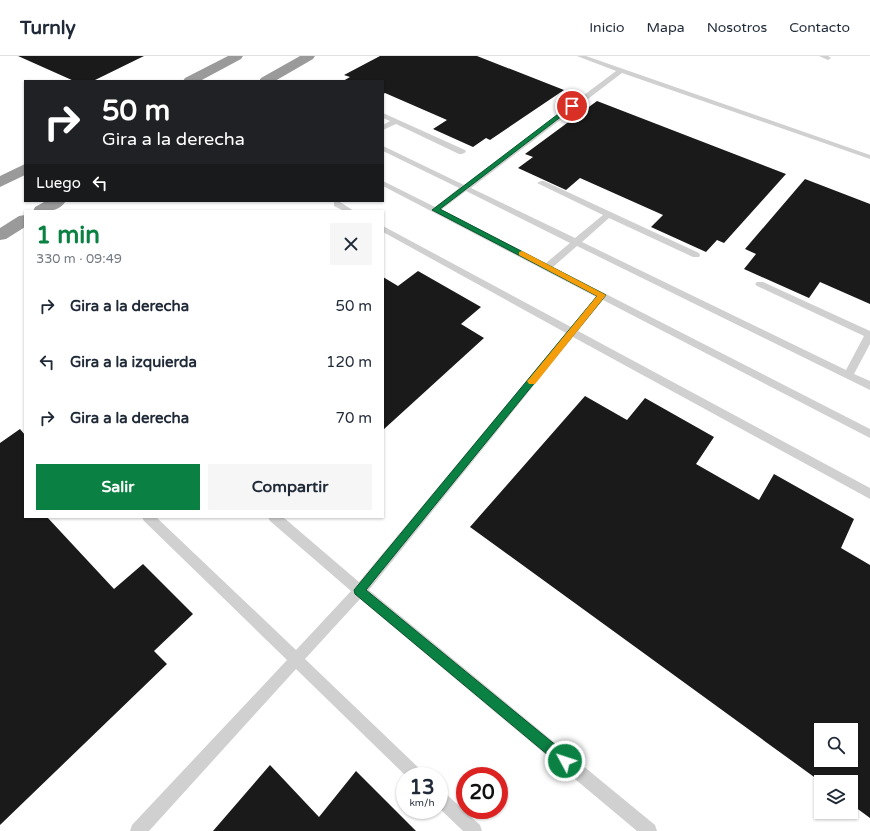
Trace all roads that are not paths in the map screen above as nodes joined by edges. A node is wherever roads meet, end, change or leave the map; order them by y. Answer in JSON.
{"nodes":[{"id":1,"x":236,"y":56,"type":"edge"},
{"id":2,"x":309,"y":56,"type":"edge"},
{"id":3,"x":580,"y":56,"type":"edge"},
{"id":4,"x":621,"y":70,"type":"junction"},
{"id":5,"x":192,"y":80,"type":"edge"},
{"id":6,"x":268,"y":80,"type":"edge"},
{"id":7,"x":384,"y":115,"type":"edge"},
{"id":8,"x":396,"y":121,"type":"junction"},
{"id":9,"x":384,"y":127,"type":"edge"},
{"id":10,"x":384,"y":148,"type":"edge"},
{"id":11,"x":462,"y":152,"type":"dead end"},
{"id":12,"x":870,"y":157,"type":"edge"},
{"id":13,"x":24,"y":170,"type":"edge"},
{"id":14,"x":0,"y":182,"type":"edge"},
{"id":15,"x":541,"y":183,"type":"dead end"},
{"id":16,"x":384,"y":184,"type":"edge"},
{"id":17,"x":464,"y":187,"type":"junction"},
{"id":18,"x":56,"y":202,"type":"edge"},
{"id":19,"x":337,"y":204,"type":"dead end"},
{"id":20,"x":43,"y":210,"type":"edge"},
{"id":21,"x":348,"y":210,"type":"edge"},
{"id":22,"x":436,"y":210,"type":"junction"},
{"id":23,"x":608,"y":214,"type":"junction"},
{"id":24,"x":24,"y":221,"type":"edge"},
{"id":25,"x":384,"y":230,"type":"edge"},
{"id":26,"x":0,"y":235,"type":"edge"},
{"id":27,"x":577,"y":242,"type":"junction"},
{"id":28,"x":696,"y":255,"type":"dead end"},
{"id":29,"x":547,"y":267,"type":"junction"},
{"id":30,"x":760,"y":284,"type":"dead end"},
{"id":31,"x":602,"y":295,"type":"junction"},
{"id":32,"x":572,"y":332,"type":"junction"},
{"id":33,"x":870,"y":335,"type":"edge"},
{"id":34,"x":848,"y":375,"type":"junction"},
{"id":35,"x":870,"y":386,"type":"edge"},
{"id":36,"x":870,"y":434,"type":"edge"},
{"id":37,"x":870,"y":494,"type":"edge"},
{"id":38,"x":149,"y":518,"type":"edge"},
{"id":39,"x":275,"y":518,"type":"edge"},
{"id":40,"x":359,"y":590,"type":"junction"},
{"id":41,"x":295,"y":660,"type":"junction"},
{"id":42,"x":408,"y":767,"type":"edge"},
{"id":43,"x":448,"y":806,"type":"edge"},
{"id":44,"x":138,"y":831,"type":"edge"},
{"id":45,"x":474,"y":831,"type":"edge"},
{"id":46,"x":649,"y":831,"type":"edge"}],
"edges":[{"from":1,"to":5,"type":"highway"},
{"from":2,"to":6,"type":"highway"},
{"from":3,"to":4,"type":"lane"},
{"from":4,"to":12,"type":"lane"},
{"from":4,"to":17,"type":"lane"},
{"from":7,"to":8,"type":"lane"},
{"from":8,"to":9,"type":"lane"},
{"from":8,"to":11,"type":"lane"},
{"from":10,"to":17,"type":"lane"},
{"from":13,"to":14,"type":"highway"},
{"from":15,"to":23,"type":"lane"},
{"from":16,"to":22,"type":"lane"},
{"from":17,"to":22,"type":"lane"},
{"from":17,"to":27,"type":"lane"},
{"from":18,"to":20,"type":"highway"},
{"from":19,"to":21,"type":"lane"},
{"from":22,"to":29,"type":"lane"},
{"from":23,"to":27,"type":"lane"},
{"from":23,"to":28,"type":"lane"},
{"from":24,"to":26,"type":"highway"},
{"from":25,"to":32,"type":"lane"},
{"from":27,"to":29,"type":"lane"},
{"from":27,"to":34,"type":"lane"},
{"from":29,"to":31,"type":"lane"},
{"from":30,"to":33,"type":"lane"},
{"from":31,"to":32,"type":"lane"},
{"from":31,"to":36,"type":"lane"},
{"from":32,"to":37,"type":"lane"},
{"from":32,"to":40,"type":"lane"},
{"from":33,"to":34,"type":"lane"},
{"from":34,"to":35,"type":"lane"},
{"from":38,"to":41,"type":"lane"},
{"from":39,"to":40,"type":"lane"},
{"from":40,"to":41,"type":"lane"},
{"from":40,"to":46,"type":"lane"},
{"from":41,"to":42,"type":"lane"},
{"from":41,"to":44,"type":"lane"},
{"from":43,"to":45,"type":"lane"}]}
